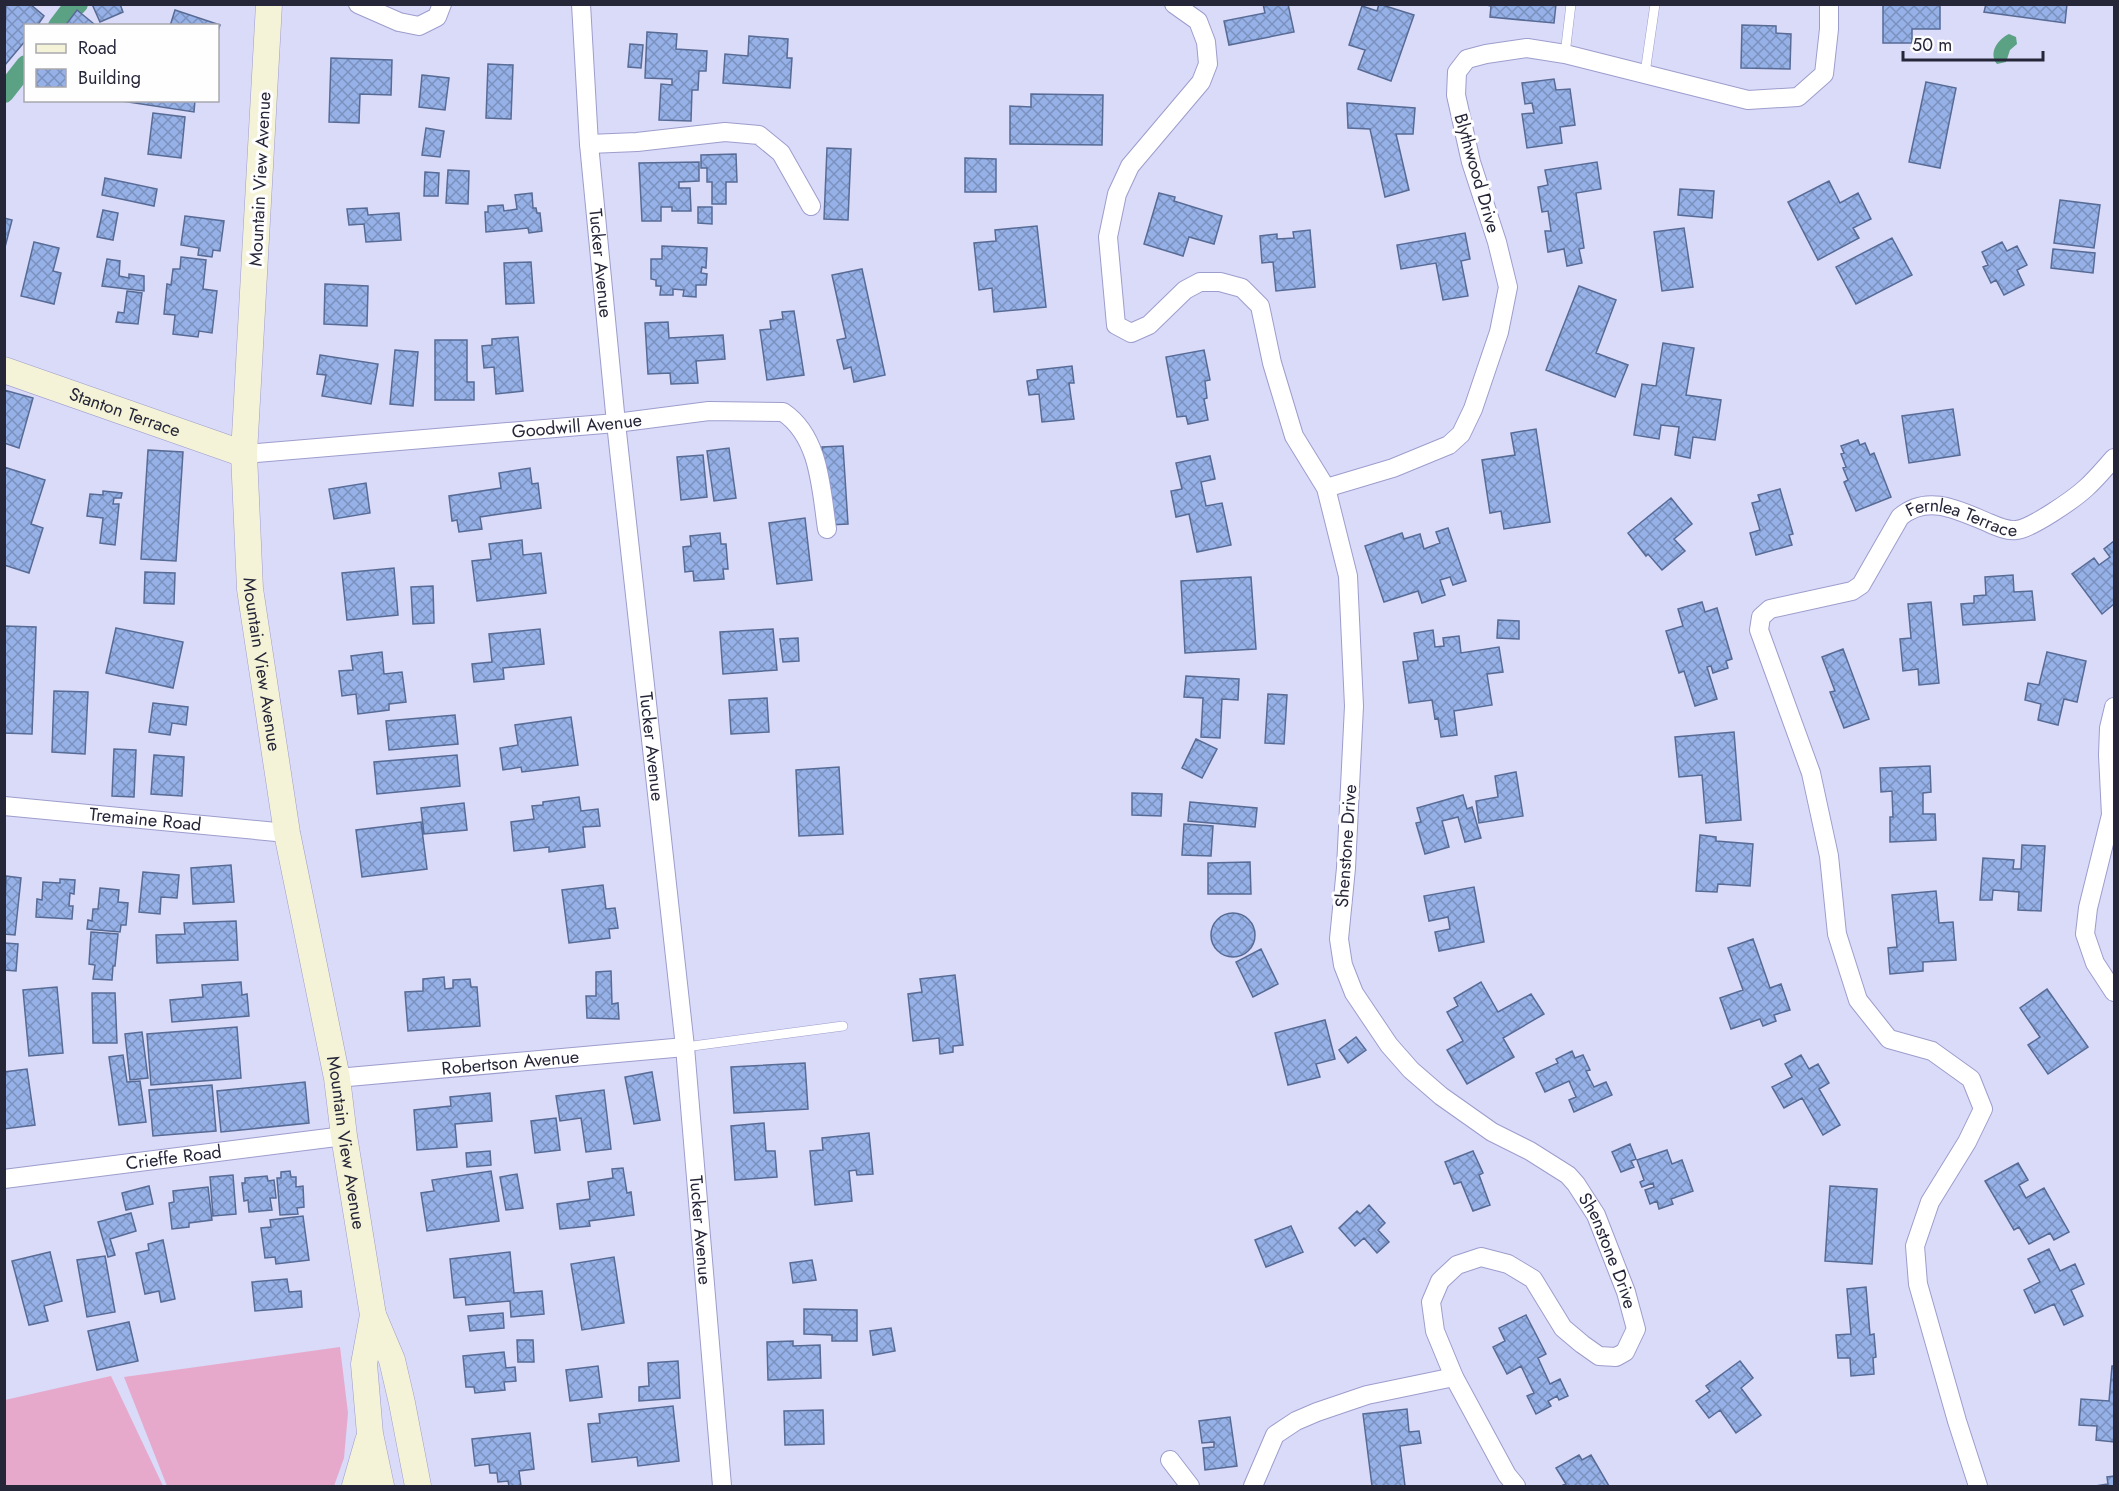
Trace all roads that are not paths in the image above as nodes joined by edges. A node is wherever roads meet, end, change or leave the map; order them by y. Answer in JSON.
{"nodes":[{"id":1,"x":269,"y":4,"type":"edge"},
{"id":2,"x":358,"y":4,"type":"edge"},
{"id":3,"x":442,"y":4,"type":"edge"},
{"id":4,"x":581,"y":4,"type":"edge"},
{"id":5,"x":1174,"y":4,"type":"edge"},
{"id":6,"x":1571,"y":4,"type":"edge"},
{"id":7,"x":1655,"y":4,"type":"edge"},
{"id":8,"x":1829,"y":4,"type":"edge"},
{"id":9,"x":1565,"y":54,"type":"junction"},
{"id":10,"x":1645,"y":73,"type":"junction"},
{"id":11,"x":589,"y":144,"type":"junction"},
{"id":12,"x":811,"y":206,"type":"dead end"},
{"id":13,"x":4,"y":370,"type":"edge"},
{"id":14,"x":616,"y":423,"type":"junction"},
{"id":15,"x":244,"y":454,"type":"junction"},
{"id":16,"x":2114,"y":458,"type":"edge"},
{"id":17,"x":1326,"y":488,"type":"junction"},
{"id":18,"x":827,"y":529,"type":"dead end"},
{"id":19,"x":2115,"y":706,"type":"edge"},
{"id":20,"x":4,"y":806,"type":"edge"},
{"id":21,"x":287,"y":833,"type":"junction"},
{"id":22,"x":2115,"y":992,"type":"edge"},
{"id":23,"x":843,"y":1026,"type":"dead end"},
{"id":24,"x":685,"y":1047,"type":"junction"},
{"id":25,"x":337,"y":1078,"type":"junction"},
{"id":26,"x":344,"y":1136,"type":"junction"},
{"id":27,"x":4,"y":1179,"type":"edge"},
{"id":28,"x":373,"y":1315,"type":"junction"},
{"id":29,"x":1454,"y":1377,"type":"junction"},
{"id":30,"x":369,"y":1434,"type":"junction"},
{"id":31,"x":1170,"y":1460,"type":"dead end"},
{"id":32,"x":355,"y":1486,"type":"edge"},
{"id":33,"x":381,"y":1486,"type":"edge"},
{"id":34,"x":418,"y":1486,"type":"edge"},
{"id":35,"x":722,"y":1486,"type":"edge"},
{"id":36,"x":1190,"y":1486,"type":"edge"},
{"id":37,"x":1253,"y":1486,"type":"edge"},
{"id":38,"x":1516,"y":1486,"type":"edge"},
{"id":39,"x":1978,"y":1486,"type":"edge"}],
"edges":[{"from":1,"to":15,"type":"main road","name":"Mountain View Avenue"},
{"from":2,"to":3,"type":"street"},
{"from":4,"to":11,"type":"street","name":"Tucker Avenue"},
{"from":5,"to":17,"type":"street","name":"Shenstone Drive"},
{"from":6,"to":9,"type":"lane"},
{"from":7,"to":10,"type":"lane"},
{"from":8,"to":10,"type":"street","name":"Blythwood Drive"},
{"from":9,"to":10,"type":"street","name":"Blythwood Drive"},
{"from":9,"to":17,"type":"street","name":"Blythwood Drive"},
{"from":11,"to":12,"type":"street"},
{"from":11,"to":14,"type":"street","name":"Tucker Avenue"},
{"from":13,"to":15,"type":"main road","name":"Stanton Terrace"},
{"from":14,"to":15,"type":"street","name":"Goodwill Avenue"},
{"from":14,"to":18,"type":"street","name":"Goodwill Avenue"},
{"from":14,"to":24,"type":"street","name":"Tucker Avenue"},
{"from":15,"to":21,"type":"main road","name":"Mountain View Avenue"},
{"from":16,"to":39,"type":"street","name":"Fernlea Terrace"},
{"from":17,"to":29,"type":"street","name":"Shenstone Drive"},
{"from":19,"to":22,"type":"street"},
{"from":20,"to":21,"type":"street","name":"Tremaine Road"},
{"from":21,"to":25,"type":"main road","name":"Mountain View Avenue"},
{"from":23,"to":24,"type":"lane"},
{"from":24,"to":25,"type":"street","name":"Robertson Avenue"},
{"from":24,"to":35,"type":"street","name":"Tucker Avenue"},
{"from":25,"to":26,"type":"main road","name":"Mountain View Avenue"},
{"from":26,"to":27,"type":"street","name":"Crieffe Road"},
{"from":26,"to":28,"type":"main road","name":"Mountain View Avenue"},
{"from":28,"to":30,"type":"main road","name":"Mountain View Avenue"},
{"from":28,"to":34,"type":"main road","name":"Mountain View Avenue"},
{"from":29,"to":37,"type":"street"},
{"from":29,"to":38,"type":"street","name":"Shenstone Drive"},
{"from":30,"to":32,"type":"main road"},
{"from":30,"to":33,"type":"main road","name":"Mountain View Avenue"},
{"from":31,"to":36,"type":"street"}]}
